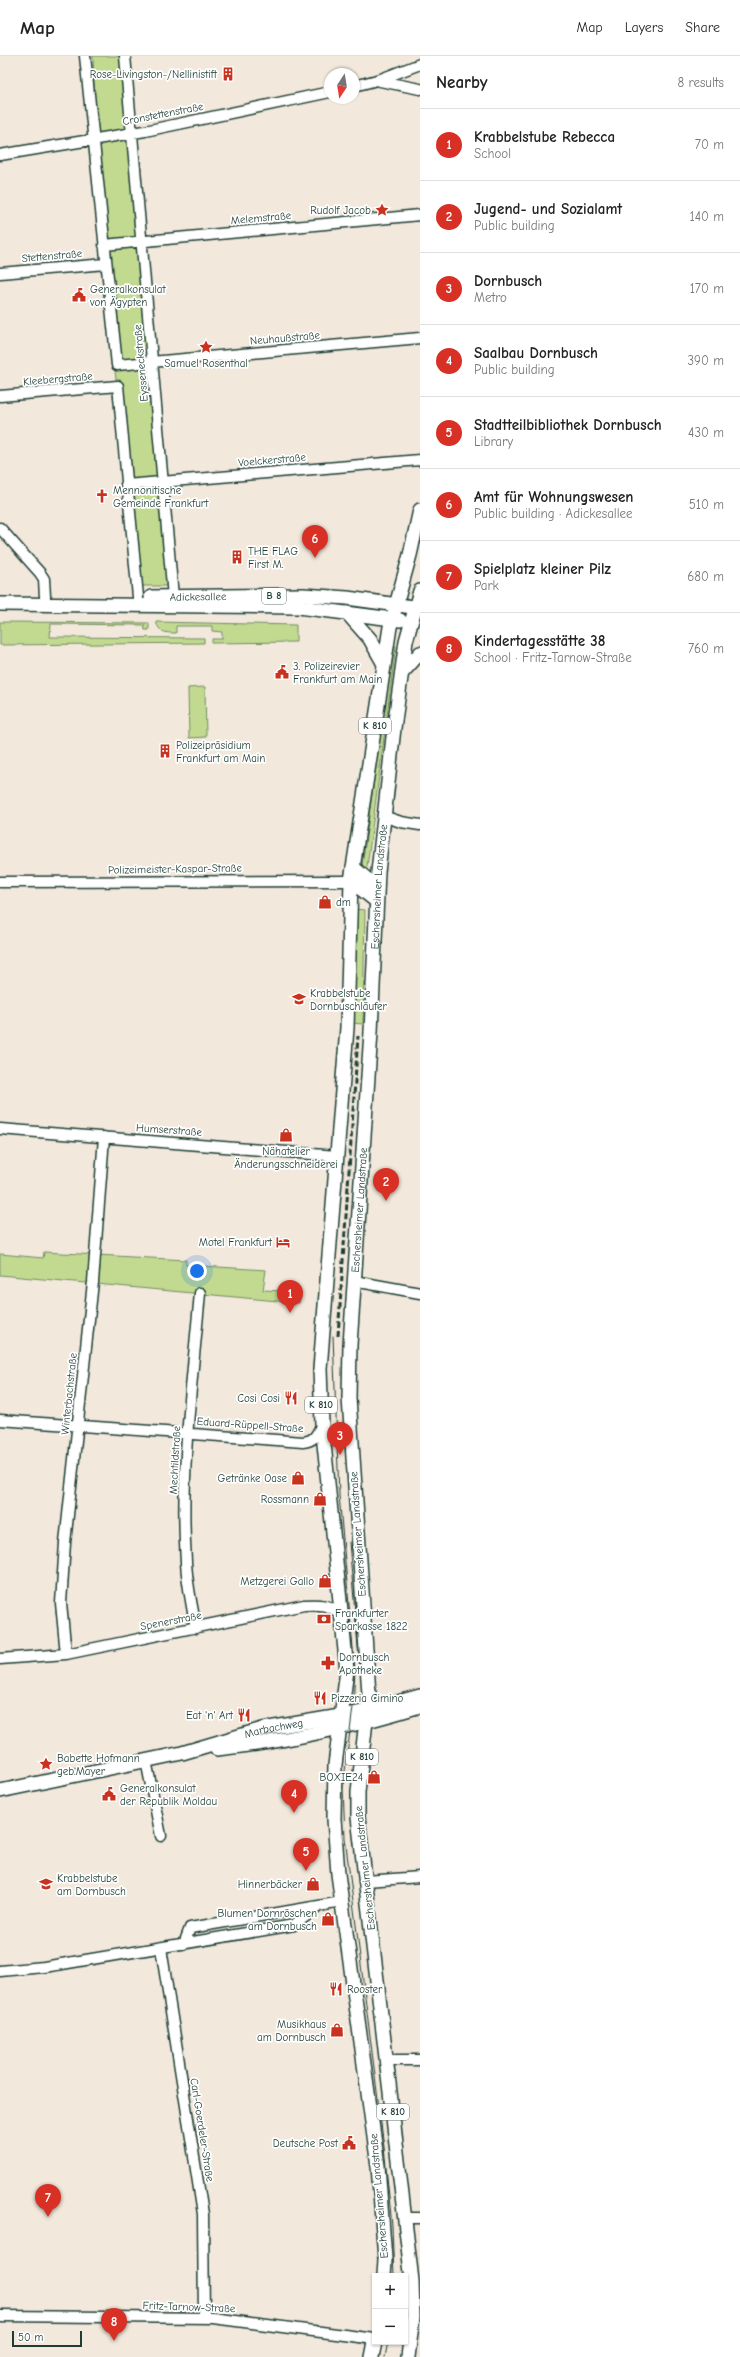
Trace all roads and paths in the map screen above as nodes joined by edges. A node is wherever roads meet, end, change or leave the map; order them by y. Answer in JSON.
{"nodes":[{"id":1,"x":85,"y":56,"type":"edge"},
{"id":2,"x":125,"y":56,"type":"edge"},
{"id":3,"x":420,"y":64,"type":"edge"},
{"id":4,"x":376,"y":80,"type":"junction"},
{"id":5,"x":360,"y":84,"type":"edge"},
{"id":6,"x":420,"y":89,"type":"edge"},
{"id":7,"x":324,"y":93,"type":"edge"},
{"id":8,"x":131,"y":133,"type":"junction"},
{"id":9,"x":93,"y":140,"type":"junction"},
{"id":10,"x":0,"y":155,"type":"edge"},
{"id":11,"x":420,"y":215,"type":"edge"},
{"id":12,"x":142,"y":241,"type":"junction"},
{"id":13,"x":104,"y":245,"type":"junction"},
{"id":14,"x":106,"y":264,"type":"junction"},
{"id":15,"x":0,"y":273,"type":"edge"},
{"id":16,"x":420,"y":338,"type":"edge"},
{"id":17,"x":153,"y":362,"type":"junction"},
{"id":18,"x":0,"y":396,"type":"edge"},
{"id":19,"x":420,"y":460,"type":"edge"},
{"id":20,"x":163,"y":482,"type":"junction"},
{"id":21,"x":126,"y":485,"type":"junction"},
{"id":22,"x":420,"y":510,"type":"edge"},
{"id":23,"x":0,"y":528,"type":"edge"},
{"id":24,"x":420,"y":591,"type":"edge"},
{"id":25,"x":0,"y":595,"type":"edge"},
{"id":26,"x":45,"y":597,"type":"junction"},
{"id":27,"x":138,"y":597,"type":"junction"},
{"id":28,"x":174,"y":597,"type":"junction"},
{"id":29,"x":0,"y":604,"type":"edge"},
{"id":30,"x":396,"y":604,"type":"junction"},
{"id":31,"x":418,"y":608,"type":"edge"},
{"id":32,"x":347,"y":613,"type":"junction"},
{"id":33,"x":392,"y":619,"type":"junction"},
{"id":34,"x":416,"y":623,"type":"edge"},
{"id":35,"x":420,"y":653,"type":"edge"},
{"id":36,"x":384,"y":664,"type":"junction"},
{"id":37,"x":402,"y":673,"type":"junction"},
{"id":38,"x":383,"y":816,"type":"junction"},
{"id":39,"x":420,"y":825,"type":"edge"},
{"id":40,"x":353,"y":866,"type":"junction"},
{"id":41,"x":378,"y":872,"type":"junction"},
{"id":42,"x":365,"y":877,"type":"junction"},
{"id":43,"x":351,"y":881,"type":"junction"},
{"id":44,"x":0,"y":882,"type":"edge"},
{"id":45,"x":377,"y":894,"type":"junction"},
{"id":46,"x":0,"y":1129,"type":"edge"},
{"id":47,"x":104,"y":1137,"type":"junction"},
{"id":48,"x":337,"y":1156,"type":"junction"},
{"id":49,"x":354,"y":1281,"type":"junction"},
{"id":50,"x":200,"y":1293,"type":"dead end"},
{"id":51,"x":420,"y":1293,"type":"edge"},
{"id":52,"x":0,"y":1420,"type":"edge"},
{"id":53,"x":322,"y":1424,"type":"junction"},
{"id":54,"x":77,"y":1426,"type":"junction"},
{"id":55,"x":187,"y":1433,"type":"junction"},
{"id":56,"x":342,"y":1615,"type":"junction"},
{"id":57,"x":196,"y":1628,"type":"junction"},
{"id":58,"x":66,"y":1654,"type":"junction"},
{"id":59,"x":0,"y":1659,"type":"edge"},
{"id":60,"x":420,"y":1696,"type":"edge"},
{"id":61,"x":420,"y":1706,"type":"edge"},
{"id":62,"x":367,"y":1716,"type":"junction"},
{"id":63,"x":341,"y":1721,"type":"junction"},
{"id":64,"x":146,"y":1760,"type":"junction"},
{"id":65,"x":0,"y":1791,"type":"edge"},
{"id":66,"x":161,"y":1836,"type":"dead end"},
{"id":67,"x":420,"y":1877,"type":"edge"},
{"id":68,"x":366,"y":1881,"type":"junction"},
{"id":69,"x":342,"y":1902,"type":"junction"},
{"id":70,"x":318,"y":1907,"type":"junction"},
{"id":71,"x":184,"y":1944,"type":"junction"},
{"id":72,"x":161,"y":1948,"type":"junction"},
{"id":73,"x":0,"y":1971,"type":"edge"},
{"id":74,"x":387,"y":2060,"type":"junction"},
{"id":75,"x":420,"y":2060,"type":"edge"},
{"id":76,"x":405,"y":2218,"type":"junction"},
{"id":77,"x":420,"y":2218,"type":"edge"},
{"id":78,"x":384,"y":2273,"type":"edge"},
{"id":79,"x":0,"y":2316,"type":"edge"},
{"id":80,"x":416,"y":2317,"type":"edge"},
{"id":81,"x":204,"y":2318,"type":"junction"},
{"id":82,"x":408,"y":2339,"type":"edge"},
{"id":83,"x":372,"y":2341,"type":"edge"},
{"id":84,"x":374,"y":2345,"type":"edge"},
{"id":85,"x":408,"y":2345,"type":"edge"},
{"id":86,"x":372,"y":2357,"type":"edge"},
{"id":87,"x":408,"y":2357,"type":"edge"}],
"edges":[{"from":1,"to":9,"type":"street"},
{"from":2,"to":8,"type":"street","name":"Eysseneckstraße"},
{"from":3,"to":4,"type":"street"},
{"from":4,"to":5,"type":"street"},
{"from":4,"to":6,"type":"street"},
{"from":7,"to":8,"type":"street","name":"Cronstettenstraße"},
{"from":8,"to":9,"type":"street","name":"Cronstettenstraße"},
{"from":8,"to":12,"type":"street","name":"Eysseneckstraße"},
{"from":9,"to":10,"type":"street","name":"Cronstettenstraße"},
{"from":9,"to":13,"type":"street"},
{"from":11,"to":12,"type":"street","name":"Melemstraße"},
{"from":12,"to":13,"type":"street","name":"Melemstraße"},
{"from":12,"to":17,"type":"street","name":"Eysseneckstraße"},
{"from":13,"to":14,"type":"street"},
{"from":14,"to":15,"type":"street","name":"Stettenstraße"},
{"from":14,"to":17,"type":"street"},
{"from":16,"to":17,"type":"street","name":"Neuhaußstraße"},
{"from":17,"to":20,"type":"street","name":"Eysseneckstraße"},
{"from":18,"to":21,"type":"street","name":"Kleebergstraße"},
{"from":19,"to":20,"type":"street","name":"Voelckerstraße"},
{"from":20,"to":21,"type":"street","name":"Voelckerstraße"},
{"from":20,"to":28,"type":"street","name":"Eysseneckstraße"},
{"from":21,"to":27,"type":"street"},
{"from":22,"to":30,"type":"main road","name":"Eschersheimer Landstraße"},
{"from":23,"to":26,"type":"street"},
{"from":24,"to":31,"type":"main road","name":"Eschersheimer Landstraße"},
{"from":25,"to":26,"type":"main road","name":"Adickesallee","number":"B 8"},
{"from":26,"to":27,"type":"main road","name":"Adickesallee","number":"B 8"},
{"from":27,"to":28,"type":"main road","name":"Adickesallee","number":"B 8"},
{"from":28,"to":30,"type":"main road","name":"Adickesallee","number":"B 8"},
{"from":29,"to":32,"type":"main road","name":"Adickesallee","number":"B 8"},
{"from":30,"to":31,"type":"main road","number":"B 8"},
{"from":30,"to":33,"type":"main road","name":"Eschersheimer Landstraße"},
{"from":31,"to":34,"type":"main road","name":"Eschersheimer Landstraße"},
{"from":32,"to":33,"type":"main road","name":"Adickesallee","number":"B 8"},
{"from":32,"to":36,"type":"main road"},
{"from":33,"to":34,"type":"main road","number":"B 8"},
{"from":33,"to":36,"type":"main road","name":"Eschersheimer Landstraße","number":"K 810"},
{"from":34,"to":37,"type":"main road","name":"Eschersheimer Landstraße","number":"K 810"},
{"from":35,"to":37,"type":"main road"},
{"from":36,"to":40,"type":"main road","name":"Eschersheimer Landstraße","number":"K 810"},
{"from":37,"to":38,"type":"main road","name":"Eschersheimer Landstraße","number":"K 810"},
{"from":38,"to":39,"type":"street"},
{"from":38,"to":41,"type":"main road","name":"Eschersheimer Landstraße","number":"K 810"},
{"from":40,"to":42,"type":"main road"},
{"from":40,"to":43,"type":"main road","name":"Eschersheimer Landstraße","number":"K 810"},
{"from":41,"to":42,"type":"main road"},
{"from":41,"to":45,"type":"main road","name":"Eschersheimer Landstraße","number":"K 810"},
{"from":42,"to":43,"type":"main road"},
{"from":42,"to":45,"type":"main road"},
{"from":43,"to":44,"type":"street","name":"Polizeimeister-Kaspar-Straße"},
{"from":43,"to":45,"type":"main road"},
{"from":43,"to":48,"type":"main road","name":"Eschersheimer Landstraße","number":"K 810"},
{"from":45,"to":49,"type":"main road","name":"Eschersheimer Landstraße","number":"K 810"},
{"from":46,"to":47,"type":"street","name":"Humserstraße"},
{"from":47,"to":48,"type":"street","name":"Humserstraße"},
{"from":47,"to":54,"type":"street","name":"Winterbachstraße"},
{"from":48,"to":53,"type":"main road","name":"Eschersheimer Landstraße","number":"K 810"},
{"from":49,"to":51,"type":"street"},
{"from":49,"to":62,"type":"main road","name":"Eschersheimer Landstraße","number":"K 810"},
{"from":50,"to":55,"type":"street","name":"Mechtildstraße"},
{"from":52,"to":54,"type":"street","name":"Eduard-Rüppell-Straße"},
{"from":53,"to":55,"type":"street","name":"Eduard-Rüppell-Straße"},
{"from":53,"to":56,"type":"main road","name":"Eschersheimer Landstraße","number":"K 810"},
{"from":54,"to":55,"type":"street","name":"Eduard-Rüppell-Straße"},
{"from":54,"to":58,"type":"street","name":"Winterbachstraße"},
{"from":55,"to":57,"type":"street","name":"Mechtildstraße"},
{"from":56,"to":57,"type":"street","name":"Spenerstraße"},
{"from":56,"to":63,"type":"main road","name":"Eschersheimer Landstraße","number":"K 810"},
{"from":57,"to":58,"type":"street","name":"Spenerstraße"},
{"from":58,"to":59,"type":"street","name":"Spenerstraße"},
{"from":60,"to":62,"type":"main road"},
{"from":61,"to":62,"type":"main road"},
{"from":62,"to":63,"type":"main road","name":"Marbachweg"},
{"from":62,"to":68,"type":"main road","name":"Eschersheimer Landstraße","number":"K 810"},
{"from":63,"to":64,"type":"main road","name":"Marbachweg"},
{"from":63,"to":69,"type":"main road","name":"Eschersheimer Landstraße","number":"K 810"},
{"from":64,"to":65,"type":"main road","name":"Marbachweg"},
{"from":64,"to":66,"type":"street"},
{"from":67,"to":68,"type":"street"},
{"from":68,"to":74,"type":"main road","name":"Eschersheimer Landstraße","number":"K 810"},
{"from":69,"to":70,"type":"street"},
{"from":69,"to":78,"type":"main road","name":"Eschersheimer Landstraße","number":"K 810"},
{"from":70,"to":71,"type":"street"},
{"from":70,"to":71,"type":"street"},
{"from":71,"to":72,"type":"street"},
{"from":72,"to":73,"type":"street"},
{"from":72,"to":81,"type":"street","name":"Carl-Goerdeler-Straße"},
{"from":74,"to":75,"type":"street"},
{"from":74,"to":76,"type":"main road","name":"Eschersheimer Landstraße","number":"K 810"},
{"from":76,"to":77,"type":"street"},
{"from":76,"to":80,"type":"main road","name":"Eschersheimer Landstraße","number":"K 810"},
{"from":79,"to":81,"type":"street","name":"Fritz-Tarnow-Straße"},
{"from":80,"to":82,"type":"main road","name":"Eschersheimer Landstraße","number":"K 810"},
{"from":81,"to":83,"type":"street","name":"Fritz-Tarnow-Straße"},
{"from":84,"to":86,"type":"main road"},
{"from":85,"to":87,"type":"main road","name":"Eschersheimer Landstraße","number":"K 810"}]}
